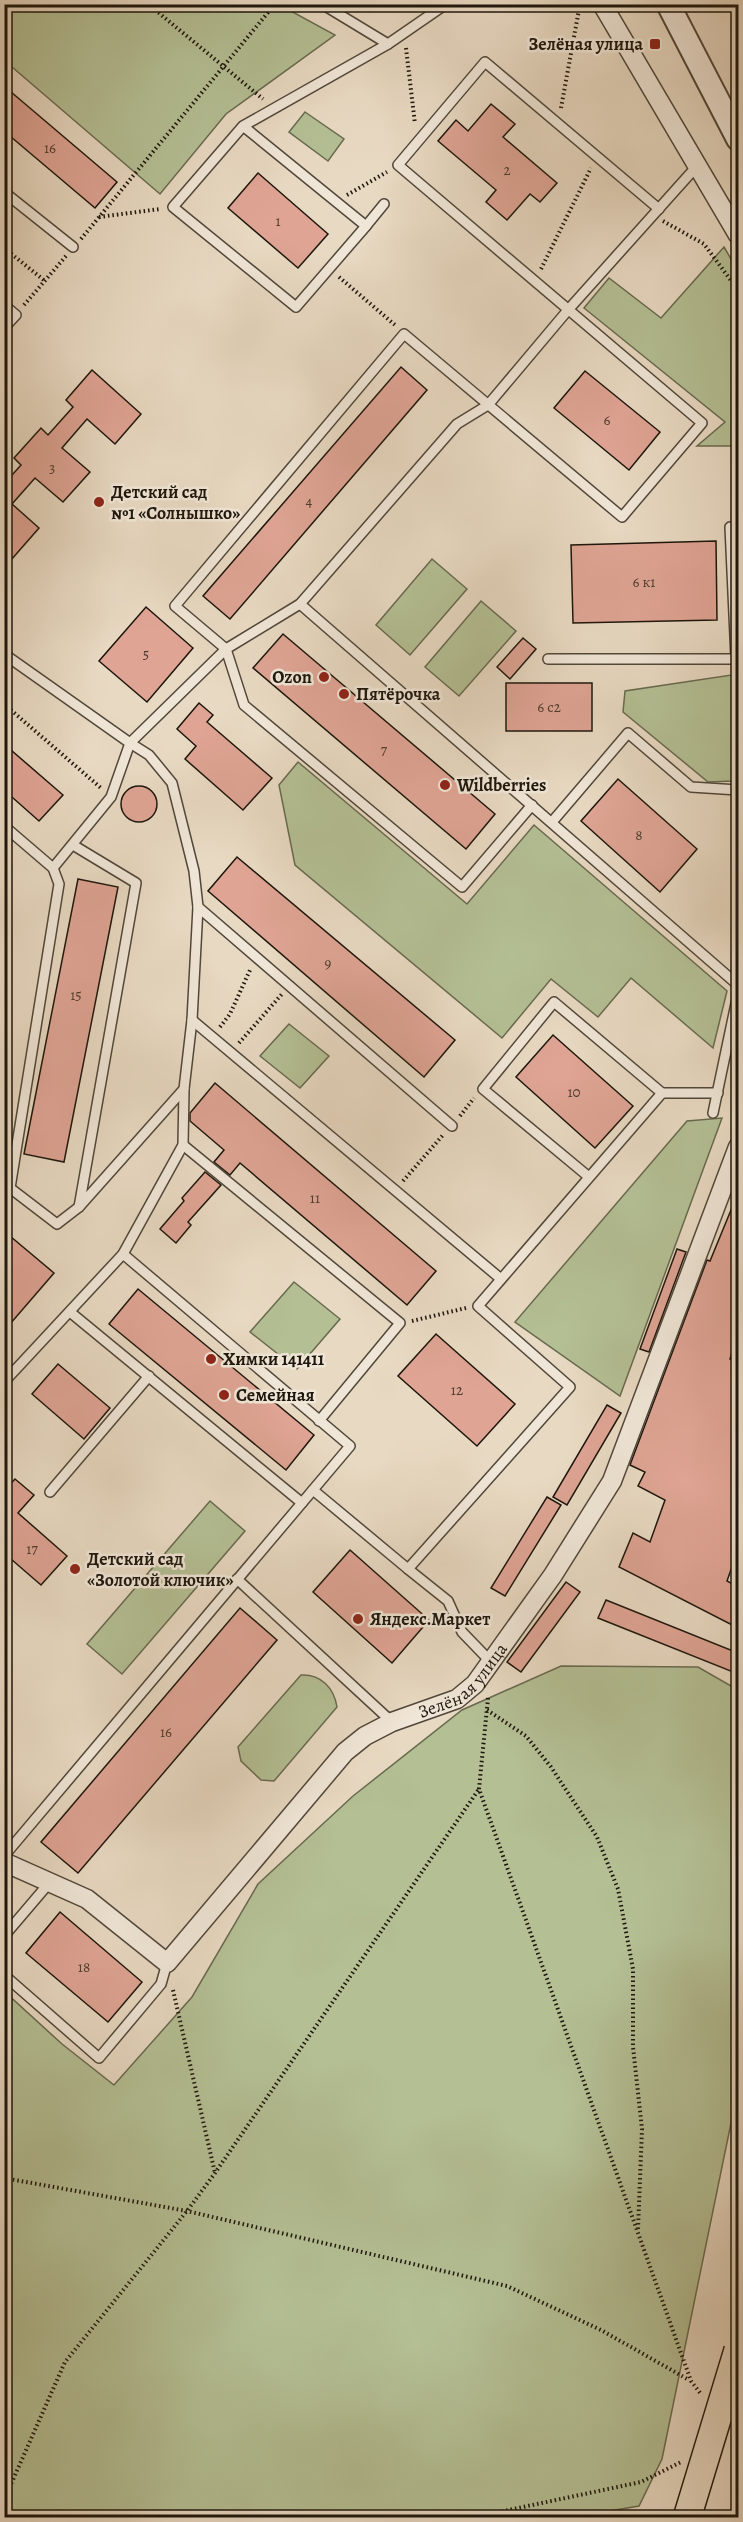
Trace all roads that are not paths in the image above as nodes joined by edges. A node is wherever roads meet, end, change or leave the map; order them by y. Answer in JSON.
{"nodes":[{"id":1,"x":322,"y":4,"type":"edge"},
{"id":2,"x":446,"y":4,"type":"edge"},
{"id":3,"x":602,"y":4,"type":"edge"},
{"id":4,"x":668,"y":4,"type":"edge"},
{"id":5,"x":388,"y":44,"type":"junction"},
{"id":6,"x":243,"y":126,"type":"junction"},
{"id":7,"x":738,"y":139,"type":"edge"},
{"id":8,"x":697,"y":166,"type":"junction"},
{"id":9,"x":4,"y":192,"type":"edge"},
{"id":10,"x":384,"y":204,"type":"dead end"},
{"id":11,"x":655,"y":212,"type":"junction"},
{"id":12,"x":366,"y":226,"type":"junction"},
{"id":13,"x":738,"y":235,"type":"edge"},
{"id":14,"x":73,"y":247,"type":"road end"},
{"id":15,"x":4,"y":305,"type":"edge"},
{"id":16,"x":568,"y":310,"type":"junction"},
{"id":17,"x":4,"y":328,"type":"edge"},
{"id":18,"x":489,"y":405,"type":"junction"},
{"id":19,"x":730,"y":527,"type":"dead end"},
{"id":20,"x":300,"y":604,"type":"junction"},
{"id":21,"x":226,"y":649,"type":"junction"},
{"id":22,"x":4,"y":654,"type":"edge"},
{"id":23,"x":548,"y":659,"type":"dead end"},
{"id":24,"x":737,"y":659,"type":"edge"},
{"id":25,"x":130,"y":743,"type":"junction"},
{"id":26,"x":738,"y":790,"type":"edge"},
{"id":27,"x":532,"y":805,"type":"junction"},
{"id":28,"x":552,"y":822,"type":"junction"},
{"id":29,"x":4,"y":826,"type":"edge"},
{"id":30,"x":73,"y":845,"type":"junction"},
{"id":31,"x":53,"y":868,"type":"junction"},
{"id":32,"x":198,"y":907,"type":"junction"},
{"id":33,"x":738,"y":985,"type":"edge"},
{"id":34,"x":738,"y":994,"type":"edge"},
{"id":35,"x":192,"y":1020,"type":"junction"},
{"id":36,"x":184,"y":1089,"type":"junction"},
{"id":37,"x":662,"y":1093,"type":"junction"},
{"id":38,"x":718,"y":1093,"type":"junction"},
{"id":39,"x":713,"y":1113,"type":"dead end"},
{"id":40,"x":452,"y":1126,"type":"road end"},
{"id":41,"x":183,"y":1145,"type":"junction"},
{"id":42,"x":738,"y":1147,"type":"edge"},
{"id":43,"x":589,"y":1177,"type":"junction"},
{"id":44,"x":7,"y":1191,"type":"edge"},
{"id":45,"x":79,"y":1207,"type":"junction"},
{"id":46,"x":123,"y":1254,"type":"junction"},
{"id":47,"x":501,"y":1279,"type":"junction"},
{"id":48,"x":70,"y":1312,"type":"junction"},
{"id":49,"x":149,"y":1376,"type":"junction"},
{"id":50,"x":4,"y":1382,"type":"edge"},
{"id":51,"x":320,"y":1420,"type":"junction"},
{"id":52,"x":313,"y":1490,"type":"junction"},
{"id":53,"x":50,"y":1492,"type":"dead end"},
{"id":54,"x":302,"y":1503,"type":"junction"},
{"id":55,"x":408,"y":1569,"type":"junction"},
{"id":56,"x":237,"y":1579,"type":"junction"},
{"id":57,"x":491,"y":1662,"type":"junction"},
{"id":58,"x":392,"y":1722,"type":"junction"},
{"id":59,"x":4,"y":1856,"type":"edge"},
{"id":60,"x":4,"y":1862,"type":"edge"},
{"id":61,"x":50,"y":1882,"type":"junction"},
{"id":62,"x":4,"y":1936,"type":"edge"},
{"id":63,"x":167,"y":1964,"type":"junction"},
{"id":64,"x":4,"y":1975,"type":"edge"},
{"id":65,"x":738,"y":2350,"type":"edge"},
{"id":66,"x":687,"y":2517,"type":"edge"}],
"edges":[{"from":1,"to":5,"type":"lane"},
{"from":2,"to":5,"type":"lane"},
{"from":3,"to":8,"type":"street"},
{"from":4,"to":7,"type":"street"},
{"from":5,"to":6,"type":"lane"},
{"from":6,"to":12,"type":"lane"},
{"from":6,"to":12,"type":"lane"},
{"from":8,"to":11,"type":"lane"},
{"from":8,"to":13,"type":"street"},
{"from":9,"to":14,"type":"lane"},
{"from":10,"to":12,"type":"lane"},
{"from":11,"to":16,"type":"lane"},
{"from":11,"to":16,"type":"lane"},
{"from":15,"to":17,"type":"lane"},
{"from":16,"to":18,"type":"lane"},
{"from":16,"to":18,"type":"lane"},
{"from":18,"to":20,"type":"lane"},
{"from":18,"to":21,"type":"lane"},
{"from":19,"to":24,"type":"lane"},
{"from":20,"to":21,"type":"lane"},
{"from":20,"to":27,"type":"lane"},
{"from":21,"to":25,"type":"lane"},
{"from":21,"to":27,"type":"lane"},
{"from":22,"to":25,"type":"lane"},
{"from":23,"to":24,"type":"lane"},
{"from":25,"to":30,"type":"lane"},
{"from":25,"to":32,"type":"lane"},
{"from":26,"to":28,"type":"lane"},
{"from":27,"to":28,"type":"lane"},
{"from":28,"to":33,"type":"lane"},
{"from":29,"to":31,"type":"lane"},
{"from":30,"to":31,"type":"lane"},
{"from":30,"to":45,"type":"lane"},
{"from":31,"to":44,"type":"lane"},
{"from":32,"to":35,"type":"lane"},
{"from":32,"to":40,"type":"lane"},
{"from":34,"to":38,"type":"lane"},
{"from":35,"to":36,"type":"lane"},
{"from":35,"to":47,"type":"lane"},
{"from":36,"to":41,"type":"lane"},
{"from":36,"to":45,"type":"lane"},
{"from":37,"to":38,"type":"lane"},
{"from":37,"to":43,"type":"lane"},
{"from":37,"to":43,"type":"lane"},
{"from":38,"to":39,"type":"lane"},
{"from":41,"to":46,"type":"lane"},
{"from":41,"to":51,"type":"lane"},
{"from":42,"to":57,"type":"street","name":"Зелёная улица"},
{"from":43,"to":47,"type":"lane"},
{"from":44,"to":45,"type":"lane"},
{"from":46,"to":48,"type":"lane"},
{"from":46,"to":51,"type":"lane"},
{"from":47,"to":55,"type":"lane"},
{"from":48,"to":49,"type":"lane"},
{"from":48,"to":50,"type":"lane"},
{"from":49,"to":53,"type":"lane"},
{"from":49,"to":54,"type":"lane"},
{"from":51,"to":52,"type":"lane"},
{"from":52,"to":54,"type":"lane"},
{"from":52,"to":55,"type":"lane"},
{"from":54,"to":56,"type":"lane"},
{"from":55,"to":57,"type":"lane"},
{"from":56,"to":58,"type":"lane"},
{"from":56,"to":59,"type":"lane"},
{"from":57,"to":58,"type":"street","name":"Зелёная улица"},
{"from":58,"to":63,"type":"street","name":"Зелёная улица"},
{"from":60,"to":61,"type":"street"},
{"from":61,"to":62,"type":"lane"},
{"from":61,"to":63,"type":"street"},
{"from":63,"to":64,"type":"lane"},
{"from":65,"to":66,"type":"main road","bridge":true}]}
